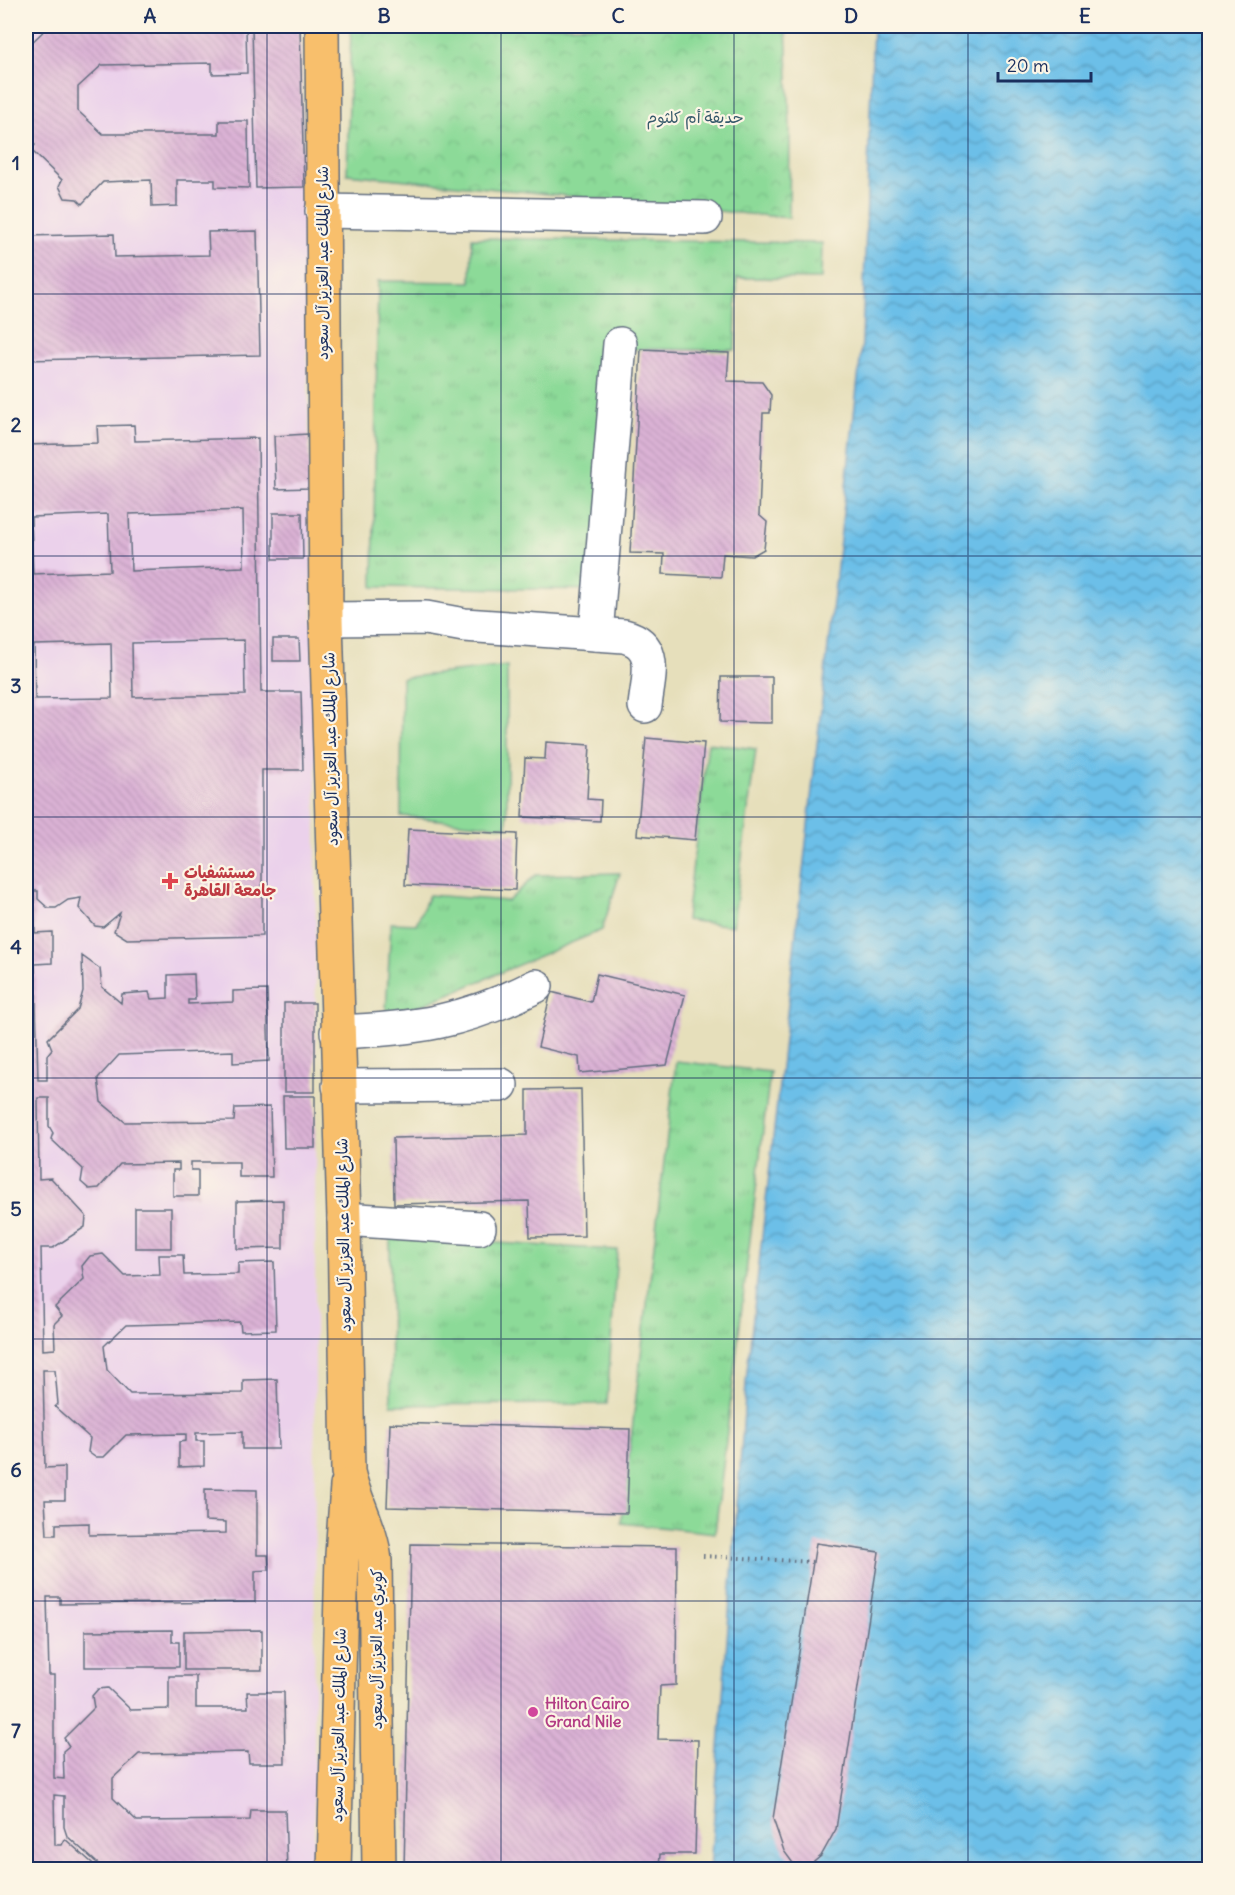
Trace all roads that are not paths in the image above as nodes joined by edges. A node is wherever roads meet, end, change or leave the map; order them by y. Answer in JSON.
{"nodes":[{"id":1,"x":322,"y":26,"type":"edge"},
{"id":2,"x":322,"y":211,"type":"junction"},
{"id":3,"x":705,"y":218,"type":"dead end"},
{"id":4,"x":620,"y":344,"type":"dead end"},
{"id":5,"x":327,"y":629,"type":"junction"},
{"id":6,"x":596,"y":634,"type":"junction"},
{"id":7,"x":645,"y":706,"type":"dead end"},
{"id":8,"x":536,"y":986,"type":"dead end"},
{"id":9,"x":336,"y":1032,"type":"junction"},
{"id":10,"x":501,"y":1085,"type":"dead end"},
{"id":11,"x":339,"y":1086,"type":"junction"},
{"id":12,"x":344,"y":1220,"type":"junction"},
{"id":13,"x":479,"y":1228,"type":"dead end"},
{"id":14,"x":348,"y":1472,"type":"junction"},
{"id":15,"x":375,"y":1561,"type":"junction"},
{"id":16,"x":334,"y":1869,"type":"edge"},
{"id":17,"x":379,"y":1869,"type":"edge"},
{"id":18,"x":393,"y":1869,"type":"edge"}],
"edges":[{"from":1,"to":2,"type":"main road","name":"شارع الملك عبد العزيز آل سعود"},
{"from":2,"to":3,"type":"lane"},
{"from":2,"to":5,"type":"main road","name":"شارع الملك عبد العزيز آل سعود"},
{"from":4,"to":6,"type":"lane"},
{"from":5,"to":6,"type":"lane"},
{"from":5,"to":9,"type":"main road","name":"شارع الملك عبد العزيز آل سعود"},
{"from":6,"to":7,"type":"lane"},
{"from":8,"to":9,"type":"lane"},
{"from":9,"to":11,"type":"main road","name":"شارع الملك عبد العزيز آل سعود"},
{"from":10,"to":11,"type":"lane"},
{"from":11,"to":12,"type":"main road","name":"شارع الملك عبد العزيز آل سعود"},
{"from":12,"to":13,"type":"lane"},
{"from":12,"to":14,"type":"main road","name":"شارع الملك عبد العزيز آل سعود"},
{"from":14,"to":15,"type":"main road","name":"شارع الملك عبد العزيز آل سعود"},
{"from":14,"to":16,"type":"main road","name":"شارع الملك عبد العزيز آل سعود"},
{"from":15,"to":17,"type":"main road","name":"كوبري عبد العزيز آل سعود"},
{"from":15,"to":18,"type":"main road","name":"كوبري عبد العزيز آل سعود"}]}
